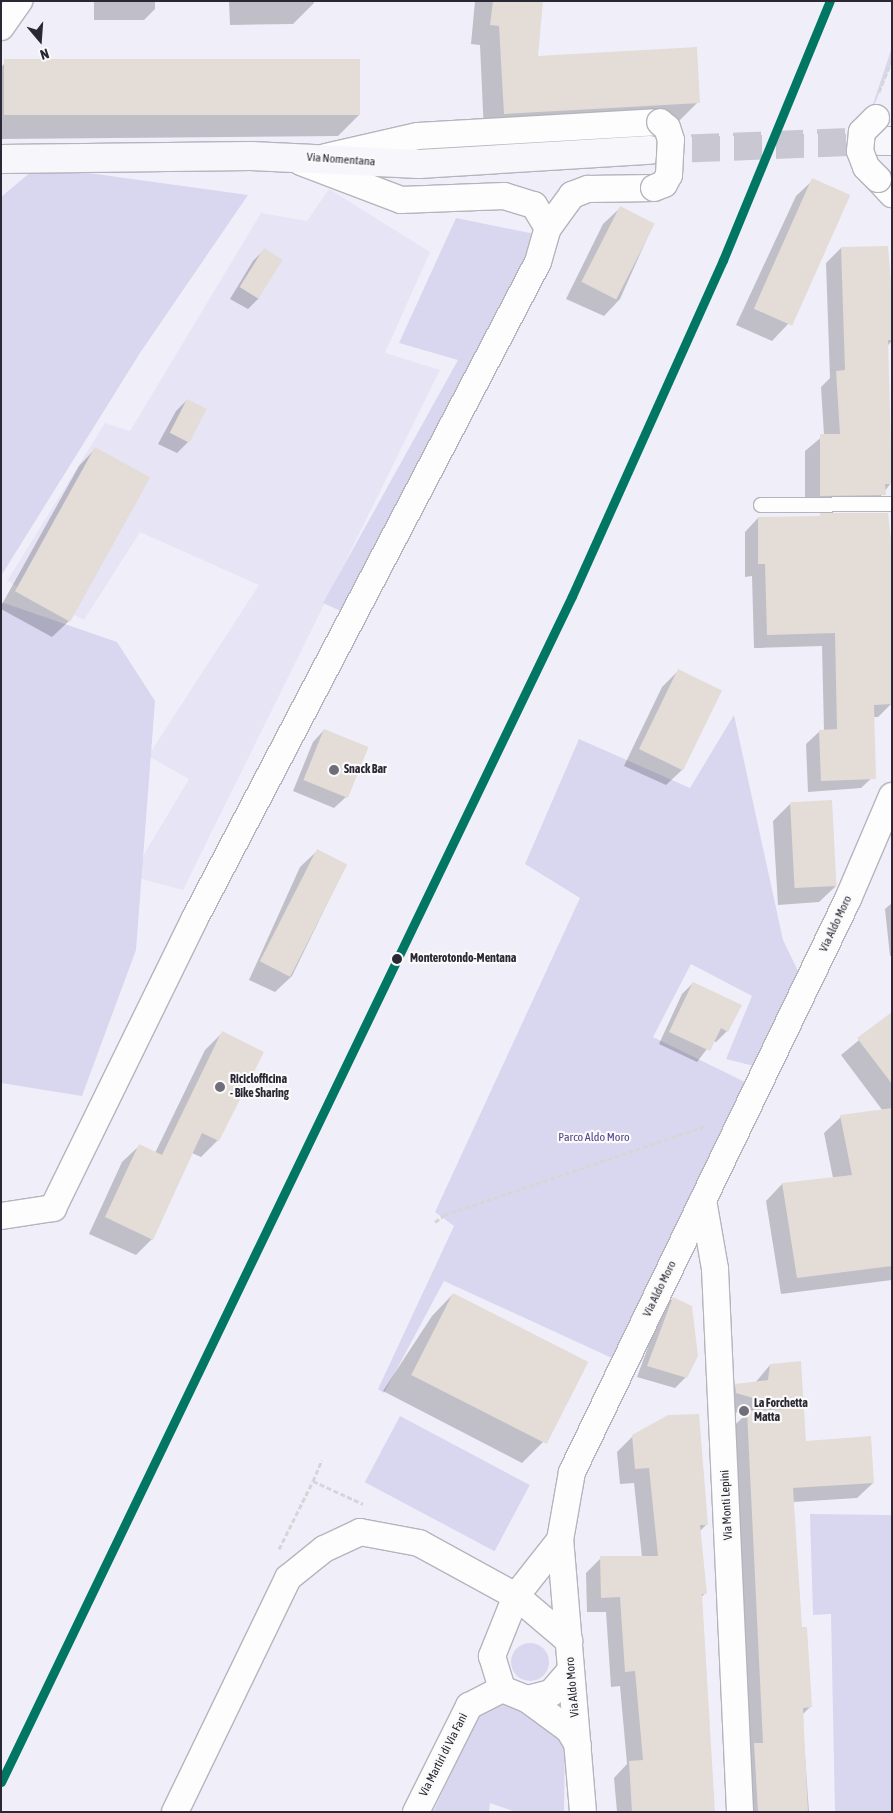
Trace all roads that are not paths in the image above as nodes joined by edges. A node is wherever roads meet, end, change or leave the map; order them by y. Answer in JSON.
{"nodes":[{"id":1,"x":19,"y":1,"type":"edge"},
{"id":2,"x":1,"y":27,"type":"edge"},
{"id":3,"x":885,"y":130,"type":"edge"},
{"id":4,"x":650,"y":150,"type":"tunnel mouth"},
{"id":5,"x":288,"y":157,"type":"junction"},
{"id":6,"x":1,"y":159,"type":"edge"},
{"id":7,"x":32,"y":159,"type":"junction"},
{"id":8,"x":320,"y":159,"type":"junction"},
{"id":9,"x":1,"y":173,"type":"edge"},
{"id":10,"x":885,"y":186,"type":"edge"},
{"id":11,"x":548,"y":228,"type":"junction"},
{"id":12,"x":892,"y":504,"type":"edge"},
{"id":13,"x":761,"y":505,"type":"dead end"},
{"id":14,"x":892,"y":796,"type":"edge"},
{"id":15,"x":703,"y":1200,"type":"junction"},
{"id":16,"x":1,"y":1216,"type":"edge"},
{"id":17,"x":560,"y":1540,"type":"junction"},
{"id":18,"x":516,"y":1596,"type":"junction"},
{"id":19,"x":569,"y":1641,"type":"junction"},
{"id":20,"x":571,"y":1670,"type":"junction"},
{"id":21,"x":502,"y":1689,"type":"junction"},
{"id":22,"x":527,"y":1699,"type":"junction"},
{"id":23,"x":578,"y":1745,"type":"junction"},
{"id":24,"x":175,"y":1812,"type":"edge"},
{"id":25,"x":416,"y":1812,"type":"edge"},
{"id":26,"x":583,"y":1812,"type":"edge"},
{"id":27,"x":740,"y":1812,"type":"edge"}],
"edges":[{"from":1,"to":2,"type":"street"},
{"from":3,"to":10,"type":"street","bridge":true},
{"from":4,"to":8,"type":"main road","name":"Via Nomentana"},
{"from":5,"to":7,"type":"main road","name":"Via Nomentana"},
{"from":5,"to":8,"type":"main road","name":"Via Nomentana"},
{"from":5,"to":11,"type":"street"},
{"from":6,"to":7,"type":"main road","name":"Via Nomentana"},
{"from":7,"to":9,"type":"main road","name":"Via Nomentana"},
{"from":8,"to":11,"type":"street","bridge":true},
{"from":11,"to":16,"type":"street"},
{"from":12,"to":13,"type":"lane"},
{"from":14,"to":15,"type":"street","name":"Via Aldo Moro"},
{"from":15,"to":17,"type":"street","name":"Via Aldo Moro"},
{"from":15,"to":27,"type":"street","name":"Via Monti Lepini"},
{"from":17,"to":18,"type":"street"},
{"from":17,"to":19,"type":"street","name":"Via Aldo Moro"},
{"from":18,"to":19,"type":"street"},
{"from":18,"to":21,"type":"street"},
{"from":18,"to":24,"type":"street"},
{"from":19,"to":20,"type":"street","name":"Via Aldo Moro"},
{"from":20,"to":22,"type":"street"},
{"from":20,"to":23,"type":"street","name":"Via Aldo Moro"},
{"from":21,"to":22,"type":"street"},
{"from":21,"to":25,"type":"street","name":"Via Martiri di Via Fani"},
{"from":22,"to":23,"type":"street"},
{"from":23,"to":26,"type":"street","name":"Via Aldo Moro"}]}
